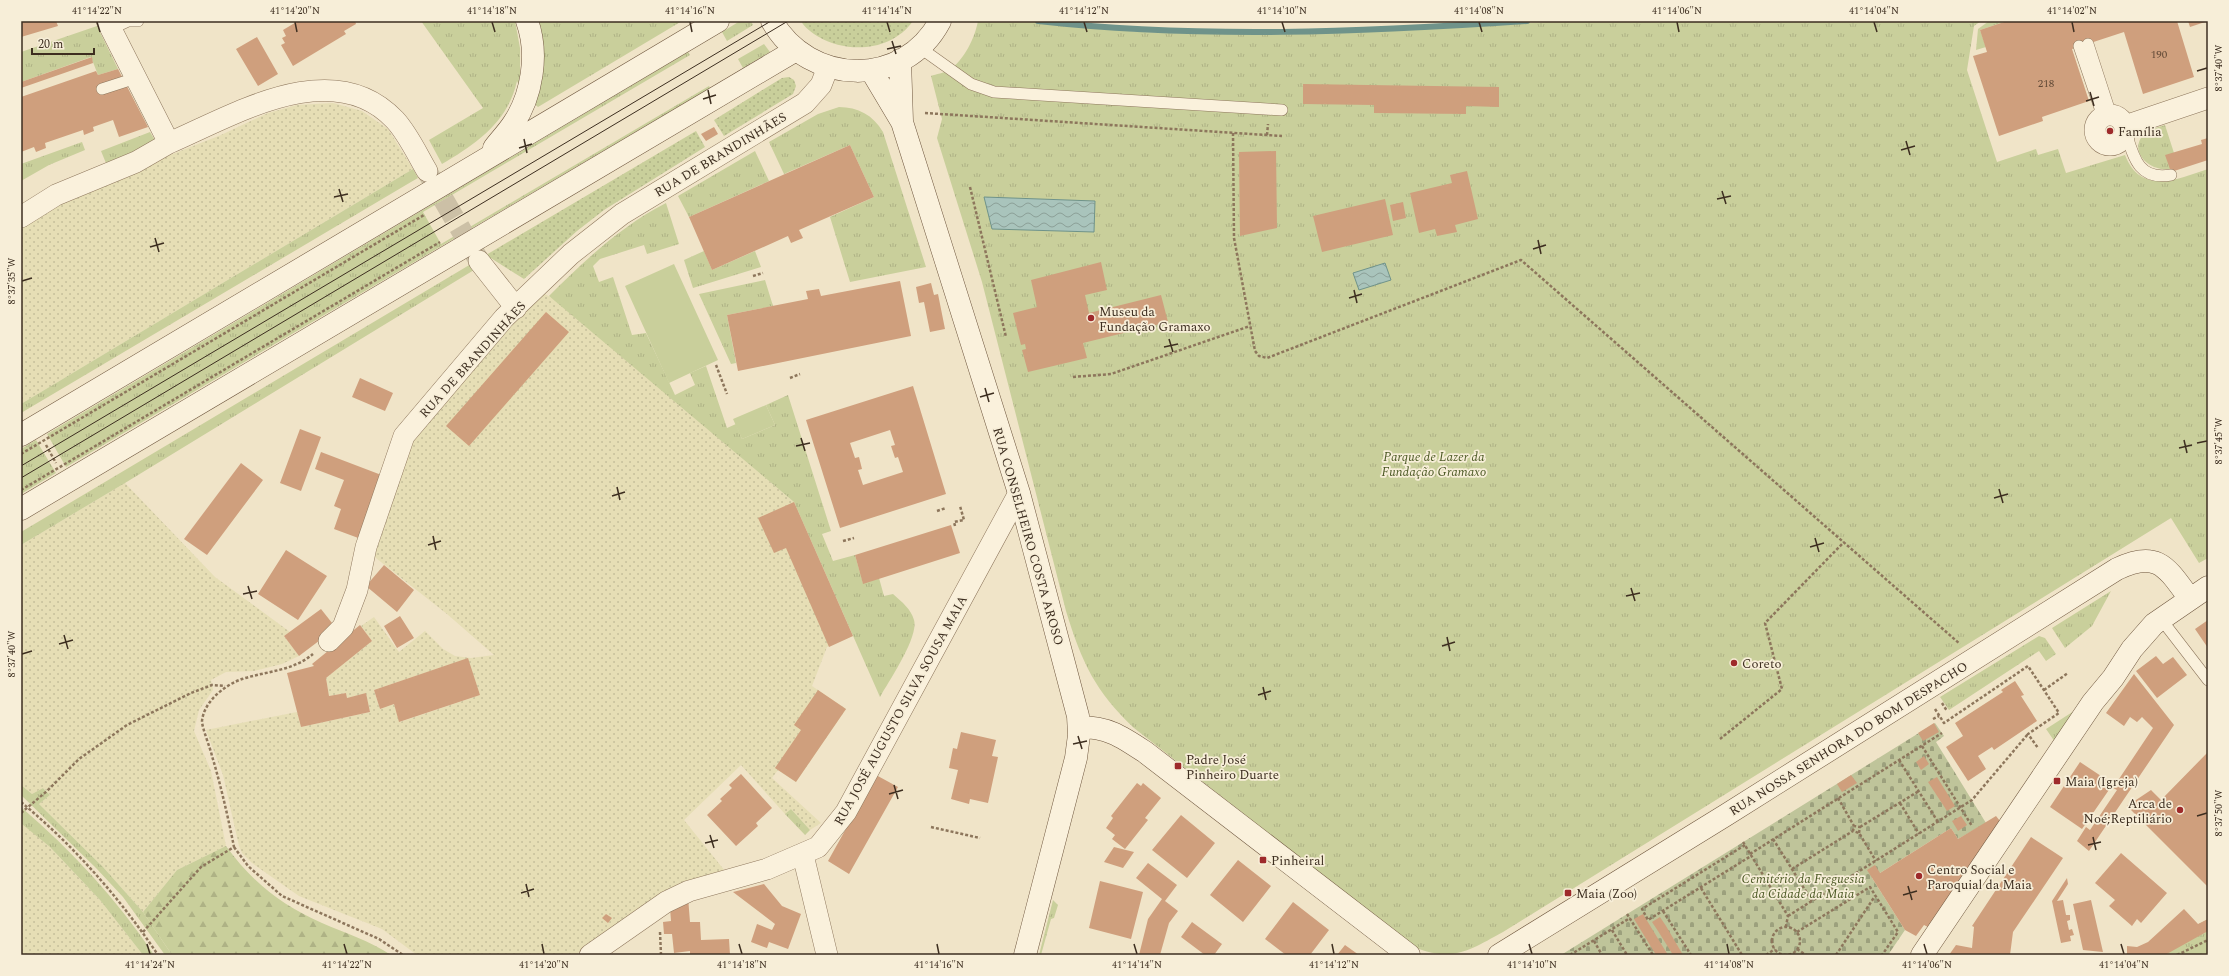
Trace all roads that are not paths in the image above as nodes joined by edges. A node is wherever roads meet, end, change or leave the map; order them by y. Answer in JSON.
{"nodes":[{"id":1,"x":138,"y":21,"type":"edge"},
{"id":2,"x":527,"y":21,"type":"edge"},
{"id":3,"x":718,"y":21,"type":"edge"},
{"id":4,"x":772,"y":21,"type":"edge"},
{"id":5,"x":940,"y":21,"type":"edge"},
{"id":6,"x":109,"y":25,"type":"edge"},
{"id":7,"x":2083,"y":45,"type":"dead end"},
{"id":8,"x":919,"y":47,"type":"junction"},
{"id":9,"x":796,"y":50,"type":"junction"},
{"id":10,"x":900,"y":60,"type":"junction"},
{"id":11,"x":828,"y":67,"type":"junction"},
{"id":12,"x":871,"y":70,"type":"junction"},
{"id":13,"x":136,"y":78,"type":"junction"},
{"id":14,"x":102,"y":89,"type":"dead end"},
{"id":15,"x":2208,"y":98,"type":"edge"},
{"id":16,"x":1282,"y":110,"type":"dead end"},
{"id":17,"x":902,"y":122,"type":"junction"},
{"id":18,"x":2116,"y":122,"type":"junction"},
{"id":19,"x":169,"y":143,"type":"junction"},
{"id":20,"x":486,"y":159,"type":"junction"},
{"id":21,"x":427,"y":171,"type":"tunnel mouth"},
{"id":22,"x":2171,"y":175,"type":"dead end"},
{"id":23,"x":21,"y":217,"type":"edge"},
{"id":24,"x":479,"y":261,"type":"tunnel mouth"},
{"id":25,"x":516,"y":308,"type":"junction"},
{"id":26,"x":31,"y":436,"type":"edge"},
{"id":27,"x":1019,"y":493,"type":"junction"},
{"id":28,"x":21,"y":510,"type":"edge"},
{"id":29,"x":2208,"y":587,"type":"edge"},
{"id":30,"x":2190,"y":599,"type":"junction"},
{"id":31,"x":2160,"y":619,"type":"junction"},
{"id":32,"x":329,"y":640,"type":"road end"},
{"id":33,"x":2208,"y":680,"type":"edge"},
{"id":34,"x":1079,"y":727,"type":"junction"},
{"id":35,"x":803,"y":855,"type":"junction"},
{"id":36,"x":590,"y":955,"type":"edge"},
{"id":37,"x":827,"y":955,"type":"edge"},
{"id":38,"x":1025,"y":955,"type":"edge"},
{"id":39,"x":1409,"y":955,"type":"edge"},
{"id":40,"x":1499,"y":955,"type":"edge"},
{"id":41,"x":1922,"y":955,"type":"edge"}],
"edges":[{"from":1,"to":6,"type":"lane"},
{"from":2,"to":20,"type":"main road"},
{"from":3,"to":20,"type":"main road"},
{"from":4,"to":9,"type":"main road"},
{"from":5,"to":8,"type":"main road"},
{"from":6,"to":13,"type":"street"},
{"from":7,"to":18,"type":"lane"},
{"from":8,"to":10,"type":"main road"},
{"from":8,"to":16,"type":"lane"},
{"from":9,"to":11,"type":"main road"},
{"from":9,"to":28,"type":"main road"},
{"from":10,"to":12,"type":"main road"},
{"from":10,"to":17,"type":"main road","name":"RUA CONSELHEIRO COSTA AROSO"},
{"from":11,"to":12,"type":"main road"},
{"from":11,"to":25,"type":"street","name":"RUA DE BRANDINHÃES"},
{"from":12,"to":17,"type":"main road","name":"RUA CONSELHEIRO COSTA AROSO"},
{"from":13,"to":14,"type":"lane"},
{"from":13,"to":19,"type":"street"},
{"from":15,"to":18,"type":"street"},
{"from":17,"to":27,"type":"main road","name":"RUA CONSELHEIRO COSTA AROSO"},
{"from":18,"to":22,"type":"lane"},
{"from":19,"to":21,"type":"street"},
{"from":19,"to":23,"type":"street"},
{"from":20,"to":26,"type":"main road"},
{"from":24,"to":25,"type":"street"},
{"from":25,"to":32,"type":"street","name":"RUA DE BRANDINHÃES"},
{"from":27,"to":34,"type":"main road","name":"RUA CONSELHEIRO COSTA AROSO"},
{"from":27,"to":35,"type":"street","name":"RUA JOSÉ AUGUSTO SILVA SOUSA MAIA"},
{"from":29,"to":30,"type":"main road"},
{"from":30,"to":31,"type":"main road"},
{"from":30,"to":40,"type":"main road","name":"RUA NOSSA SENHORA DO BOM DESPACHO"},
{"from":31,"to":33,"type":"lane"},
{"from":31,"to":41,"type":"main road"},
{"from":34,"to":38,"type":"main road","name":"RUA CONSELHEIRO COSTA AROSO"},
{"from":34,"to":39,"type":"main road"},
{"from":35,"to":36,"type":"street","name":"RUA JOSÉ AUGUSTO SILVA SOUSA MAIA"},
{"from":35,"to":37,"type":"street"}]}
